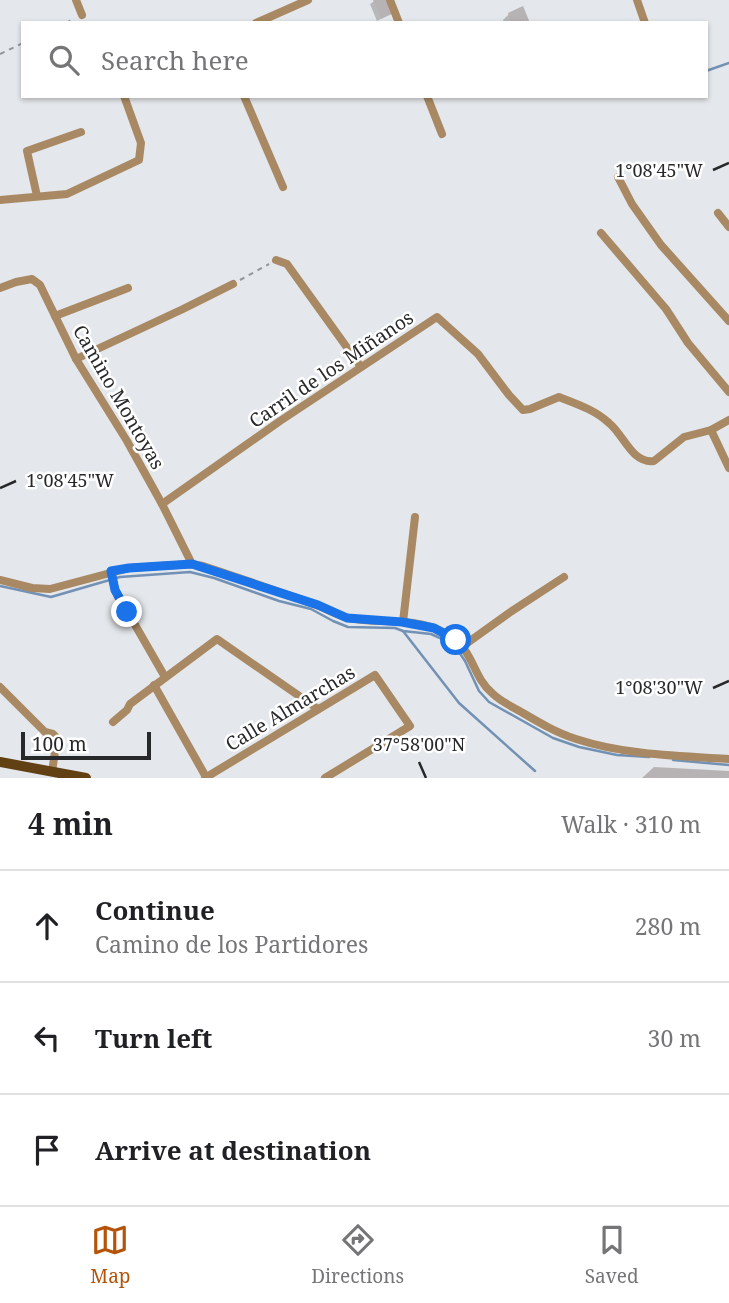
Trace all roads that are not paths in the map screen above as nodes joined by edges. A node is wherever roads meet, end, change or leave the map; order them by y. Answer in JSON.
{"nodes":[{"id":1,"x":76,"y":0,"type":"edge"},
{"id":2,"x":308,"y":0,"type":"edge"},
{"id":3,"x":390,"y":0,"type":"edge"},
{"id":4,"x":637,"y":0,"type":"edge"},
{"id":5,"x":82,"y":15,"type":"road end"},
{"id":6,"x":261,"y":21,"type":"edge"},
{"id":7,"x":398,"y":21,"type":"edge"},
{"id":8,"x":644,"y":21,"type":"edge"},
{"id":9,"x":125,"y":98,"type":"edge"},
{"id":10,"x":245,"y":98,"type":"edge"},
{"id":11,"x":428,"y":98,"type":"edge"},
{"id":12,"x":81,"y":132,"type":"dead end"},
{"id":13,"x":442,"y":134,"type":"dead end"},
{"id":14,"x":618,"y":177,"type":"dead end"},
{"id":15,"x":283,"y":187,"type":"dead end"},
{"id":16,"x":37,"y":196,"type":"junction"},
{"id":17,"x":0,"y":200,"type":"edge"},
{"id":18,"x":718,"y":213,"type":"dead end"},
{"id":19,"x":729,"y":227,"type":"edge"},
{"id":20,"x":601,"y":233,"type":"dead end"},
{"id":21,"x":276,"y":260,"type":"road end"},
{"id":22,"x":233,"y":284,"type":"road end"},
{"id":23,"x":0,"y":288,"type":"edge"},
{"id":24,"x":128,"y":288,"type":"dead end"},
{"id":25,"x":55,"y":316,"type":"junction"},
{"id":26,"x":729,"y":321,"type":"edge"},
{"id":27,"x":76,"y":359,"type":"junction"},
{"id":28,"x":361,"y":367,"type":"junction"},
{"id":29,"x":729,"y":392,"type":"edge"},
{"id":30,"x":729,"y":420,"type":"edge"},
{"id":31,"x":711,"y":430,"type":"junction"},
{"id":32,"x":729,"y":468,"type":"edge"},
{"id":33,"x":162,"y":504,"type":"junction"},
{"id":34,"x":415,"y":517,"type":"dead end"},
{"id":35,"x":192,"y":564,"type":"junction"},
{"id":36,"x":111,"y":571,"type":"junction"},
{"id":37,"x":564,"y":577,"type":"dead end"},
{"id":38,"x":0,"y":580,"type":"edge"},
{"id":39,"x":402,"y":622,"type":"junction"},
{"id":40,"x":463,"y":646,"type":"junction"},
{"id":41,"x":165,"y":677,"type":"junction"},
{"id":42,"x":154,"y":685,"type":"junction"},
{"id":43,"x":0,"y":687,"type":"edge"},
{"id":44,"x":318,"y":709,"type":"junction"},
{"id":45,"x":113,"y":722,"type":"dead end"},
{"id":46,"x":729,"y":759,"type":"edge"},
{"id":47,"x":0,"y":762,"type":"edge"},
{"id":48,"x":52,"y":772,"type":"junction"},
{"id":49,"x":79,"y":777,"type":"edge"},
{"id":50,"x":205,"y":778,"type":"edge"},
{"id":51,"x":326,"y":778,"type":"edge"}],
"edges":[{"from":1,"to":5,"type":"street"},
{"from":2,"to":6,"type":"street"},
{"from":3,"to":7,"type":"street"},
{"from":4,"to":8,"type":"street"},
{"from":9,"to":16,"type":"street"},
{"from":10,"to":15,"type":"street"},
{"from":11,"to":13,"type":"street"},
{"from":12,"to":16,"type":"street"},
{"from":14,"to":26,"type":"street"},
{"from":16,"to":17,"type":"street"},
{"from":18,"to":19,"type":"street"},
{"from":20,"to":29,"type":"street"},
{"from":21,"to":28,"type":"street"},
{"from":22,"to":27,"type":"street"},
{"from":23,"to":25,"type":"street","name":"Camino Montoyas"},
{"from":24,"to":25,"type":"street"},
{"from":25,"to":27,"type":"street","name":"Camino Montoyas"},
{"from":27,"to":33,"type":"street","name":"Camino Montoyas"},
{"from":28,"to":31,"type":"street","name":"Carril de los Miñanos"},
{"from":28,"to":33,"type":"street","name":"Carril de los Miñanos"},
{"from":30,"to":31,"type":"street"},
{"from":31,"to":32,"type":"street"},
{"from":33,"to":35,"type":"street","name":"Camino Montoyas"},
{"from":34,"to":39,"type":"street"},
{"from":35,"to":36,"type":"street"},
{"from":35,"to":39,"type":"street"},
{"from":36,"to":38,"type":"street"},
{"from":36,"to":41,"type":"street"},
{"from":37,"to":40,"type":"street"},
{"from":39,"to":40,"type":"street"},
{"from":40,"to":46,"type":"street"},
{"from":41,"to":42,"type":"street"},
{"from":41,"to":44,"type":"street"},
{"from":42,"to":45,"type":"street"},
{"from":42,"to":50,"type":"street"},
{"from":43,"to":48,"type":"street"},
{"from":44,"to":50,"type":"street","name":"Calle Almarchas"},
{"from":44,"to":51,"type":"street","name":"Calle Almarchas"},
{"from":47,"to":48,"type":"main road"},
{"from":48,"to":49,"type":"main road"}]}
